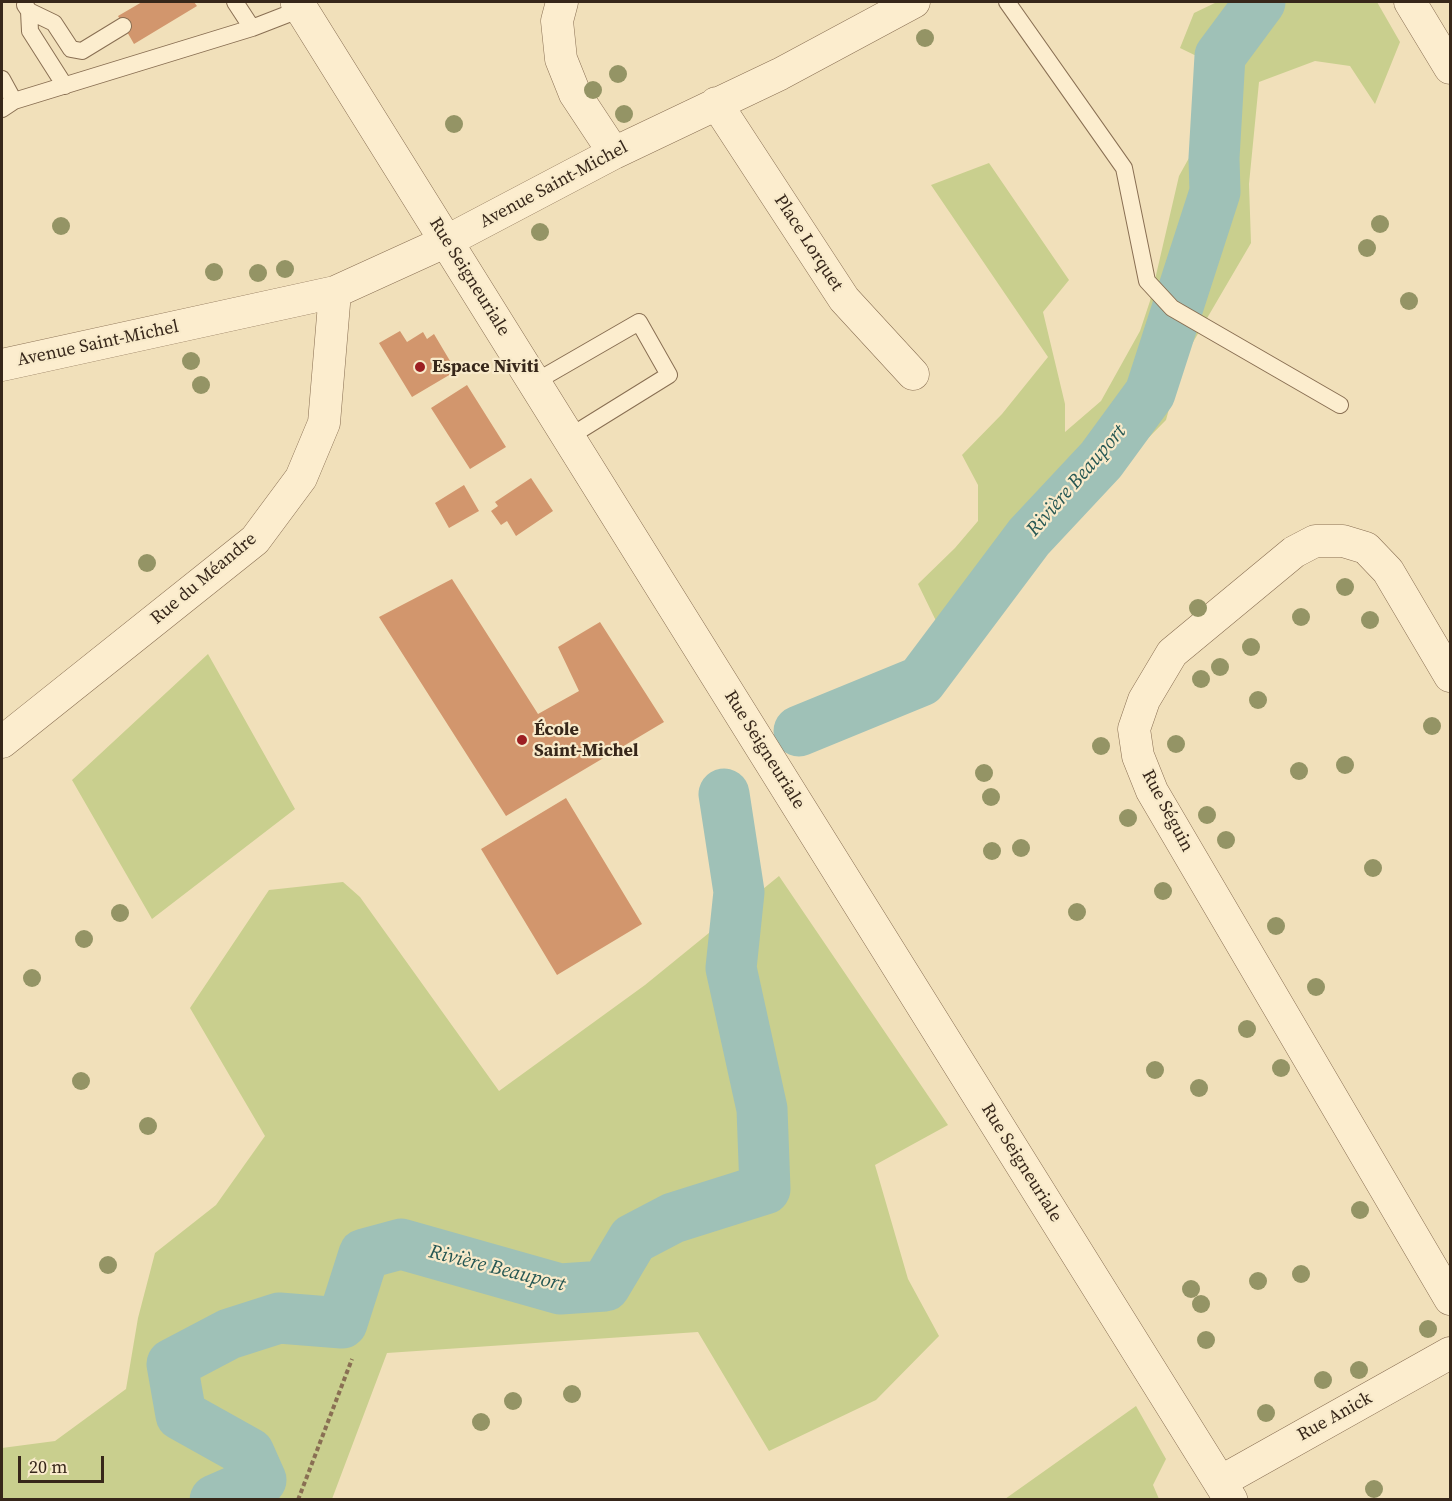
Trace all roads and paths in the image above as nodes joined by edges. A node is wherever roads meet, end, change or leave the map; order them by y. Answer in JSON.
{"nodes":[{"id":1,"x":44,"y":2,"type":"edge"},
{"id":2,"x":235,"y":2,"type":"edge"},
{"id":3,"x":562,"y":2,"type":"edge"},
{"id":4,"x":914,"y":2,"type":"edge"},
{"id":5,"x":1007,"y":2,"type":"edge"},
{"id":6,"x":1410,"y":2,"type":"edge"},
{"id":7,"x":299,"y":5,"type":"edge"},
{"id":8,"x":26,"y":6,"type":"edge"},
{"id":9,"x":123,"y":26,"type":"dead end"},
{"id":10,"x":252,"y":28,"type":"junction"},
{"id":11,"x":1450,"y":68,"type":"edge"},
{"id":12,"x":2,"y":80,"type":"edge"},
{"id":13,"x":65,"y":86,"type":"junction"},
{"id":14,"x":716,"y":103,"type":"junction"},
{"id":15,"x":8,"y":105,"type":"edge"},
{"id":16,"x":614,"y":153,"type":"junction"},
{"id":17,"x":447,"y":242,"type":"junction"},
{"id":18,"x":335,"y":292,"type":"junction"},
{"id":19,"x":2,"y":365,"type":"edge"},
{"id":20,"x":913,"y":374,"type":"dead end"},
{"id":21,"x":535,"y":382,"type":"junction"},
{"id":22,"x":1340,"y":405,"type":"dead end"},
{"id":23,"x":569,"y":437,"type":"junction"},
{"id":24,"x":1450,"y":676,"type":"edge"},
{"id":25,"x":2,"y":742,"type":"edge"},
{"id":26,"x":1450,"y":1299,"type":"edge"},
{"id":27,"x":1450,"y":1353,"type":"edge"},
{"id":28,"x":352,"y":1359,"type":"dead end"},
{"id":29,"x":1226,"y":1491,"type":"edge"},
{"id":30,"x":298,"y":1500,"type":"edge"}],
"edges":[{"from":1,"to":8,"type":"lane"},
{"from":2,"to":10,"type":"lane"},
{"from":3,"to":16,"type":"street"},
{"from":4,"to":14,"type":"street","name":"Avenue Saint-Michel"},
{"from":5,"to":22,"type":"lane"},
{"from":6,"to":11,"type":"street"},
{"from":7,"to":10,"type":"lane"},
{"from":7,"to":17,"type":"street","name":"Rue Seigneuriale"},
{"from":8,"to":9,"type":"lane"},
{"from":8,"to":13,"type":"lane"},
{"from":10,"to":13,"type":"lane"},
{"from":12,"to":15,"type":"lane"},
{"from":13,"to":15,"type":"lane"},
{"from":14,"to":16,"type":"street","name":"Avenue Saint-Michel"},
{"from":14,"to":20,"type":"street","name":"Place Lorquet"},
{"from":16,"to":17,"type":"street","name":"Avenue Saint-Michel"},
{"from":17,"to":18,"type":"street","name":"Avenue Saint-Michel"},
{"from":17,"to":21,"type":"street","name":"Rue Seigneuriale"},
{"from":18,"to":19,"type":"street","name":"Avenue Saint-Michel"},
{"from":18,"to":25,"type":"street","name":"Rue du Méandre"},
{"from":21,"to":23,"type":"street","name":"Rue Seigneuriale"},
{"from":21,"to":23,"type":"lane"},
{"from":23,"to":29,"type":"street","name":"Rue Seigneuriale"},
{"from":24,"to":26,"type":"street","name":"Rue Séguin"},
{"from":27,"to":29,"type":"street","name":"Rue Anick"},
{"from":28,"to":30,"type":"path"}]}
